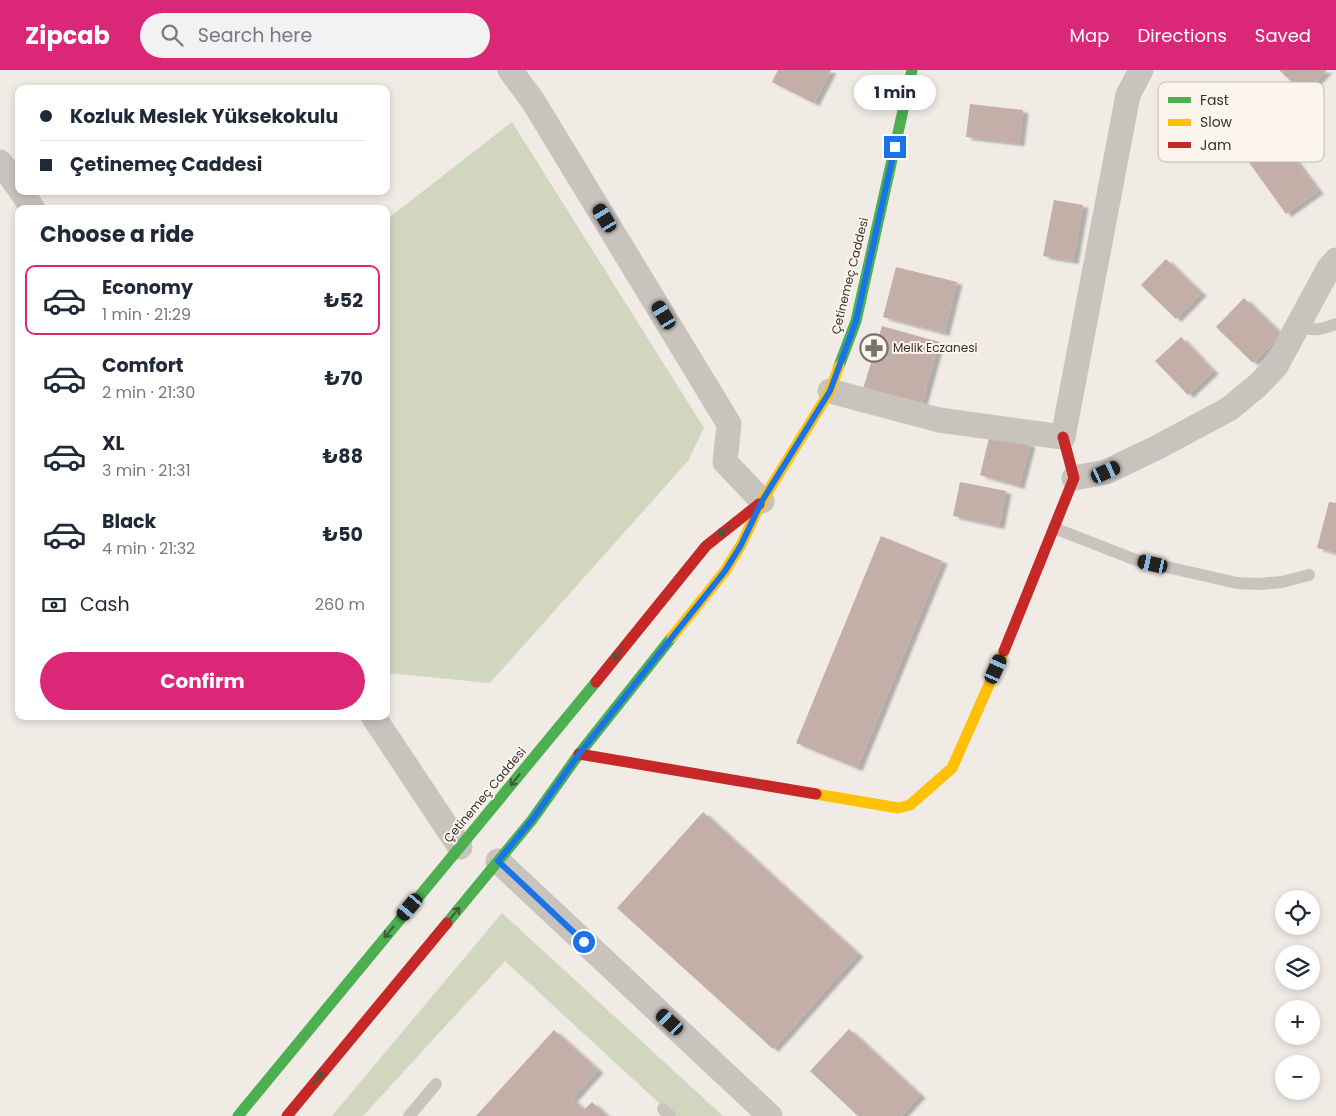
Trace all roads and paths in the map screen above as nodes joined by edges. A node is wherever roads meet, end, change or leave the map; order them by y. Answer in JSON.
{"nodes":[{"id":1,"x":510,"y":70,"type":"edge"},
{"id":2,"x":912,"y":70,"type":"edge"},
{"id":3,"x":1141,"y":70,"type":"edge"},
{"id":4,"x":0,"y":162,"type":"edge"},
{"id":5,"x":15,"y":183,"type":"edge"},
{"id":6,"x":1336,"y":260,"type":"edge"},
{"id":7,"x":1298,"y":324,"type":"junction"},
{"id":8,"x":1336,"y":324,"type":"edge"},
{"id":9,"x":830,"y":391,"type":"junction"},
{"id":10,"x":1063,"y":437,"type":"junction"},
{"id":11,"x":1074,"y":478,"type":"junction"},
{"id":12,"x":762,"y":501,"type":"junction"},
{"id":13,"x":1054,"y":528,"type":"junction"},
{"id":14,"x":1308,"y":575,"type":"dead end"},
{"id":15,"x":376,"y":720,"type":"edge"},
{"id":16,"x":579,"y":754,"type":"junction"},
{"id":17,"x":460,"y":847,"type":"junction"},
{"id":18,"x":498,"y":861,"type":"junction"},
{"id":19,"x":436,"y":1084,"type":"dead end"},
{"id":20,"x":238,"y":1116,"type":"edge"},
{"id":21,"x":287,"y":1116,"type":"edge"},
{"id":22,"x":409,"y":1116,"type":"edge"},
{"id":23,"x":770,"y":1116,"type":"edge"}],
"edges":[{"from":1,"to":12,"type":"street"},
{"from":2,"to":9,"type":"main road","name":"Çetinemeç Caddesi"},
{"from":3,"to":10,"type":"street"},
{"from":4,"to":5,"type":"street"},
{"from":6,"to":7,"type":"street"},
{"from":7,"to":8,"type":"lane"},
{"from":7,"to":11,"type":"street"},
{"from":9,"to":10,"type":"street"},
{"from":9,"to":12,"type":"main road","name":"Çetinemeç Caddesi"},
{"from":10,"to":11,"type":"main road"},
{"from":11,"to":13,"type":"main road"},
{"from":12,"to":16,"type":"main road","name":"Çetinemeç Caddesi"},
{"from":12,"to":17,"type":"main road","name":"Çetinemeç Caddesi","one_way":true},
{"from":13,"to":14,"type":"lane"},
{"from":13,"to":16,"type":"main road"},
{"from":15,"to":17,"type":"street"},
{"from":16,"to":18,"type":"main road","name":"Çetinemeç Caddesi"},
{"from":17,"to":20,"type":"main road","name":"Çetinemeç Caddesi","one_way":true},
{"from":21,"to":18,"type":"main road","name":"Çetinemeç Caddesi","one_way":true},
{"from":18,"to":23,"type":"street"},
{"from":19,"to":22,"type":"lane"}]}
